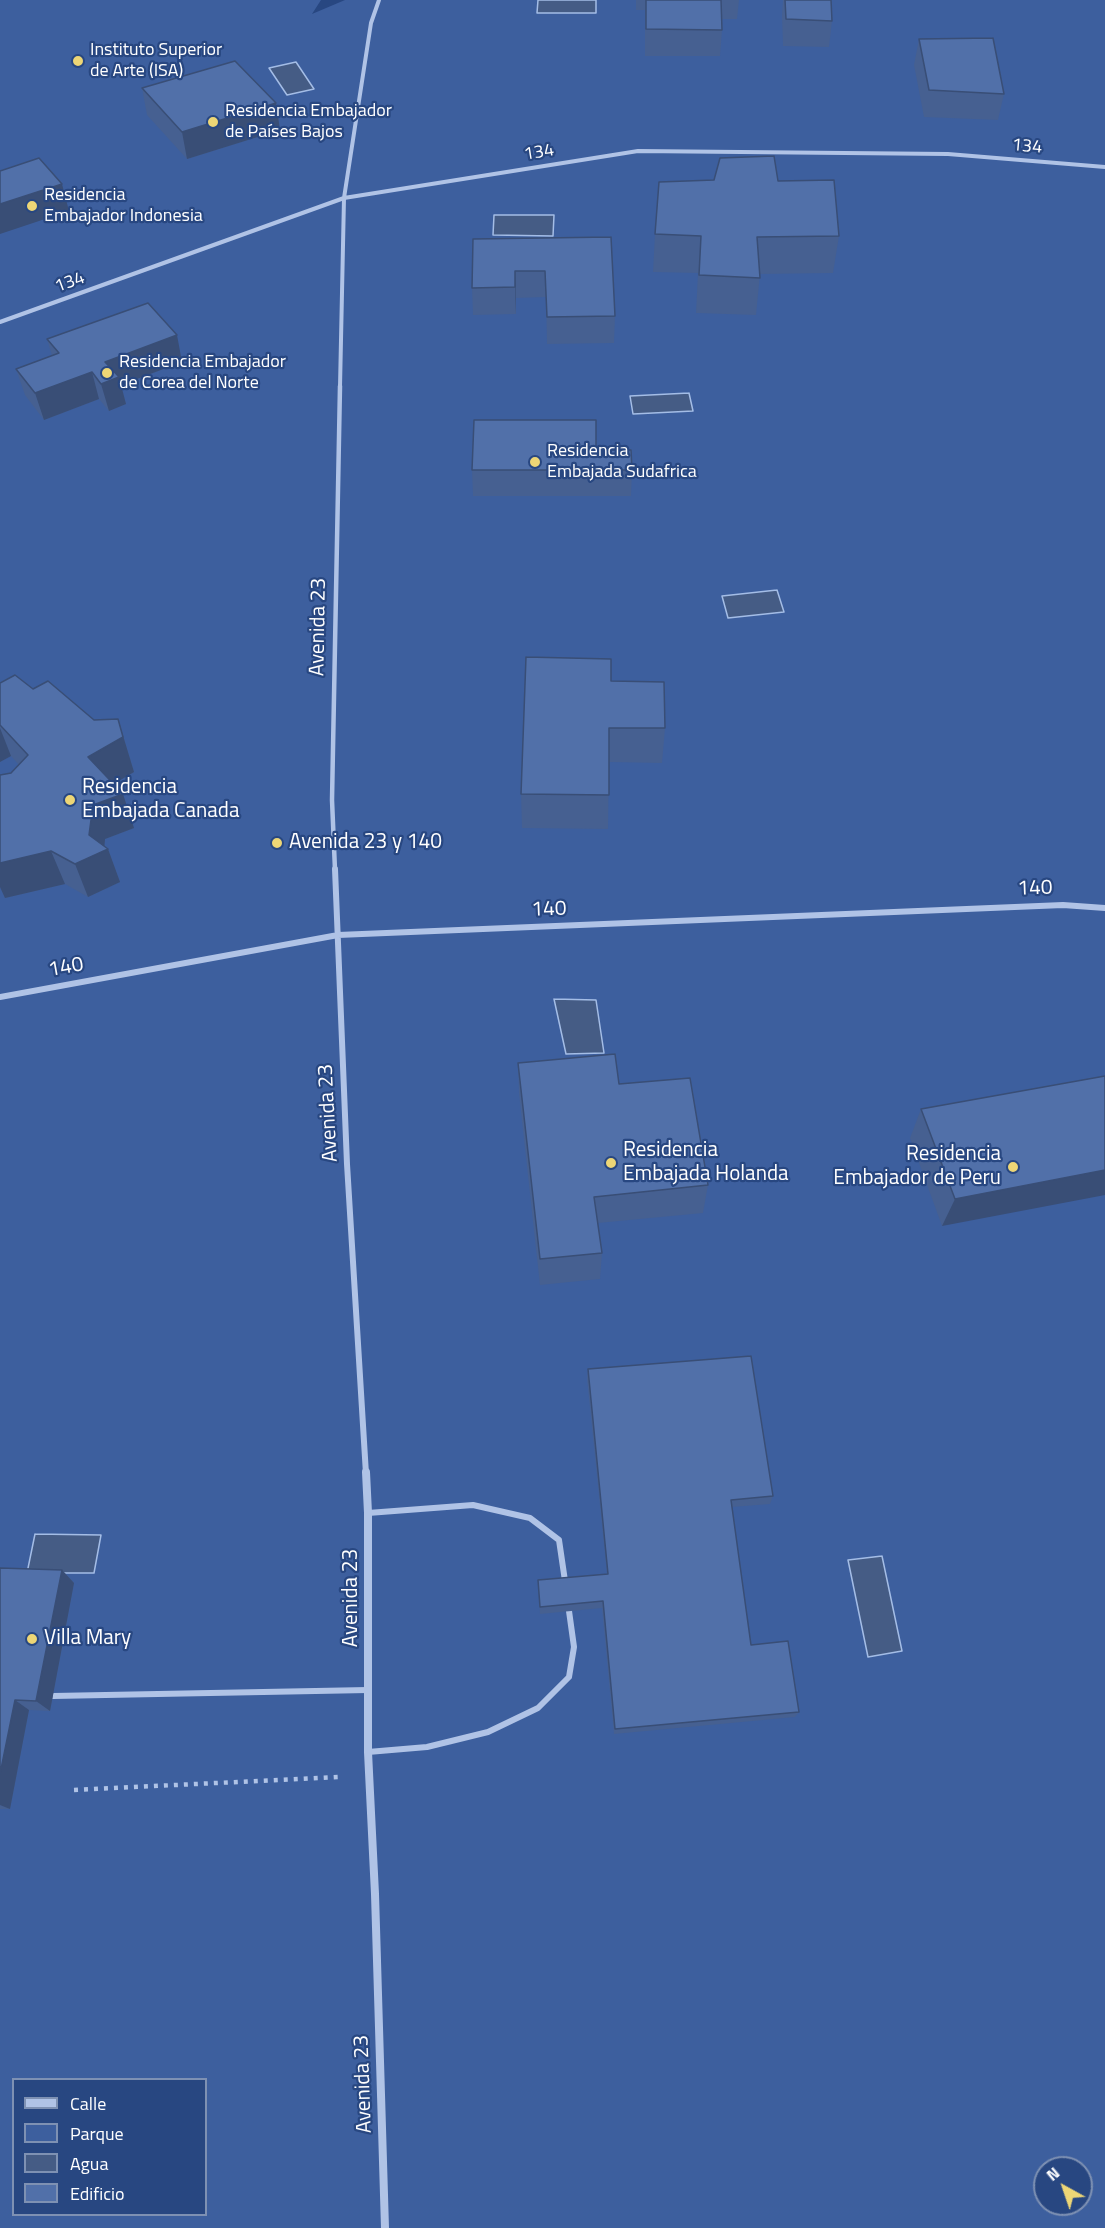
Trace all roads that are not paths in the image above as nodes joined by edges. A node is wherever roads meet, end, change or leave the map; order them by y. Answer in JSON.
{"nodes":[{"id":1,"x":379,"y":0,"type":"edge"},
{"id":2,"x":1105,"y":167,"type":"edge"},
{"id":3,"x":344,"y":198,"type":"junction"},
{"id":4,"x":0,"y":322,"type":"edge"},
{"id":5,"x":1105,"y":908,"type":"edge"},
{"id":6,"x":338,"y":935,"type":"junction"},
{"id":7,"x":0,"y":997,"type":"edge"},
{"id":8,"x":368,"y":1513,"type":"junction"},
{"id":9,"x":566,"y":1584,"type":"edge"},
{"id":10,"x":569,"y":1611,"type":"edge"},
{"id":11,"x":368,"y":1690,"type":"junction"},
{"id":12,"x":53,"y":1696,"type":"dead end"},
{"id":13,"x":368,"y":1752,"type":"junction"},
{"id":14,"x":385,"y":2228,"type":"edge"}],
"edges":[{"from":1,"to":3,"type":"street","name":"Avenida 23"},
{"from":2,"to":3,"type":"street","name":"134"},
{"from":3,"to":4,"type":"street","name":"134"},
{"from":3,"to":6,"type":"street","name":"Avenida 23"},
{"from":5,"to":6,"type":"street","name":"140"},
{"from":6,"to":7,"type":"street","name":"140"},
{"from":6,"to":8,"type":"street","name":"Avenida 23"},
{"from":8,"to":9,"type":"lane"},
{"from":8,"to":11,"type":"street","name":"Avenida 23"},
{"from":10,"to":13,"type":"lane"},
{"from":11,"to":12,"type":"lane"},
{"from":11,"to":13,"type":"street","name":"Avenida 23"},
{"from":13,"to":14,"type":"street","name":"Avenida 23"}]}
